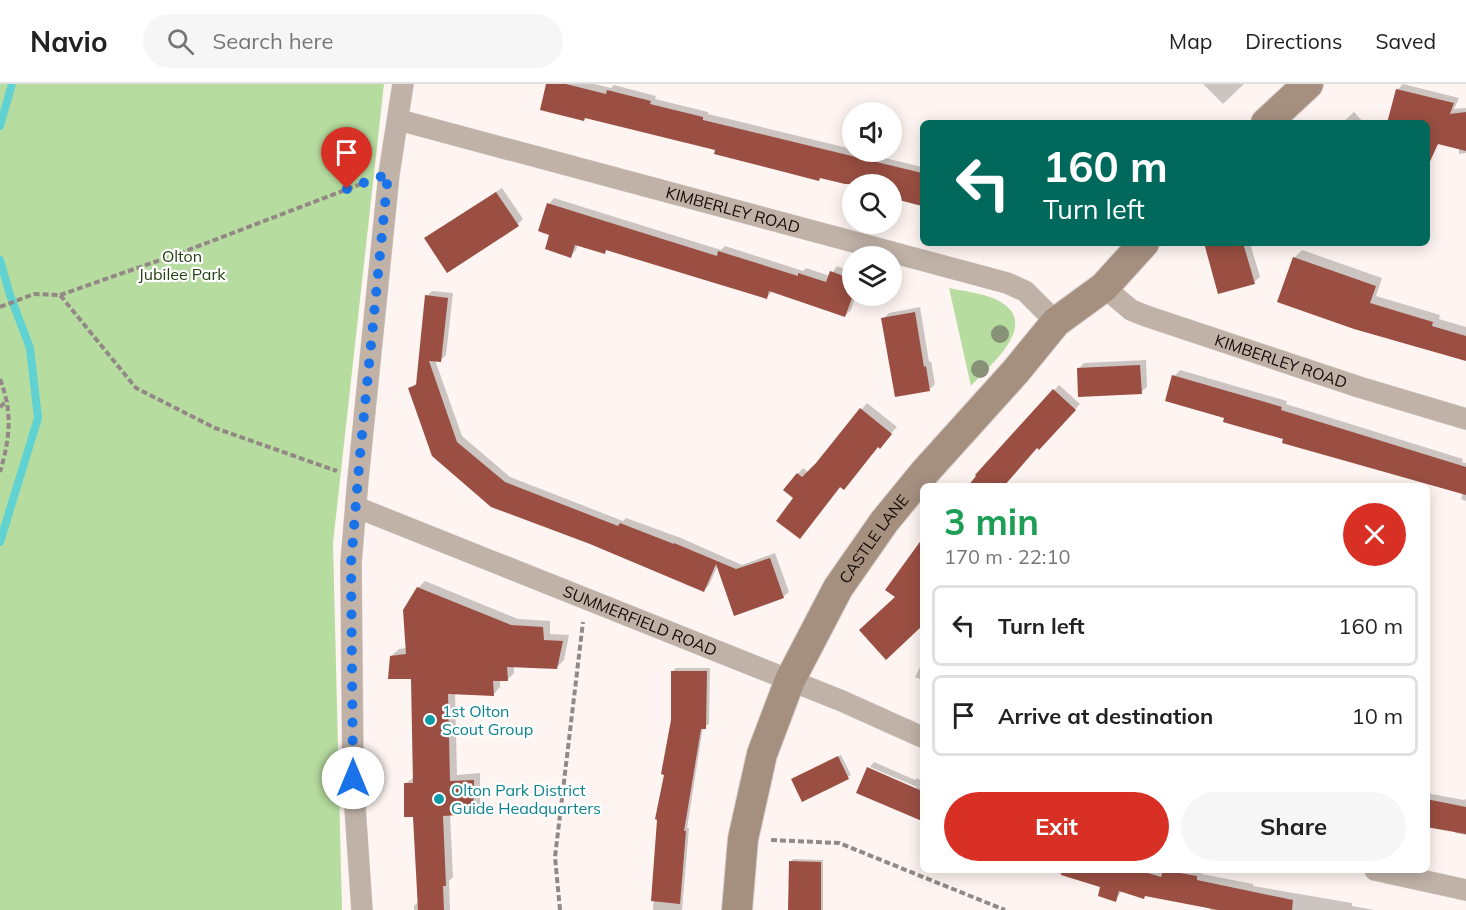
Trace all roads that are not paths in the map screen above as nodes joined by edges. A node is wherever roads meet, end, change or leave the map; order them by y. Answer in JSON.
{"nodes":[{"id":1,"x":403,"y":84,"type":"edge"},
{"id":2,"x":1308,"y":84,"type":"edge"},
{"id":3,"x":399,"y":120,"type":"junction"},
{"id":4,"x":1269,"y":120,"type":"edge"},
{"id":5,"x":1141,"y":246,"type":"edge"},
{"id":6,"x":1104,"y":286,"type":"junction"},
{"id":7,"x":1056,"y":322,"type":"junction"},
{"id":8,"x":1466,"y":419,"type":"edge"},
{"id":9,"x":356,"y":507,"type":"junction"},
{"id":10,"x":790,"y":680,"type":"junction"},
{"id":11,"x":920,"y":736,"type":"edge"},
{"id":12,"x":1389,"y":873,"type":"edge"},
{"id":13,"x":1466,"y":890,"type":"edge"},
{"id":14,"x":362,"y":910,"type":"edge"},
{"id":15,"x":737,"y":910,"type":"edge"}],
"edges":[{"from":1,"to":3,"type":"street"},
{"from":2,"to":4,"type":"street"},
{"from":3,"to":7,"type":"street","name":"KIMBERLEY ROAD"},
{"from":3,"to":9,"type":"street"},
{"from":5,"to":6,"type":"street","name":"CASTLE LANE"},
{"from":6,"to":7,"type":"street","name":"CASTLE LANE"},
{"from":6,"to":8,"type":"street","name":"KIMBERLEY ROAD"},
{"from":7,"to":10,"type":"street","name":"CASTLE LANE"},
{"from":9,"to":10,"type":"street","name":"SUMMERFIELD ROAD"},
{"from":9,"to":14,"type":"street"},
{"from":10,"to":11,"type":"street","name":"SUMMERFIELD ROAD"},
{"from":10,"to":15,"type":"street","name":"CASTLE LANE"},
{"from":12,"to":13,"type":"street"}]}
